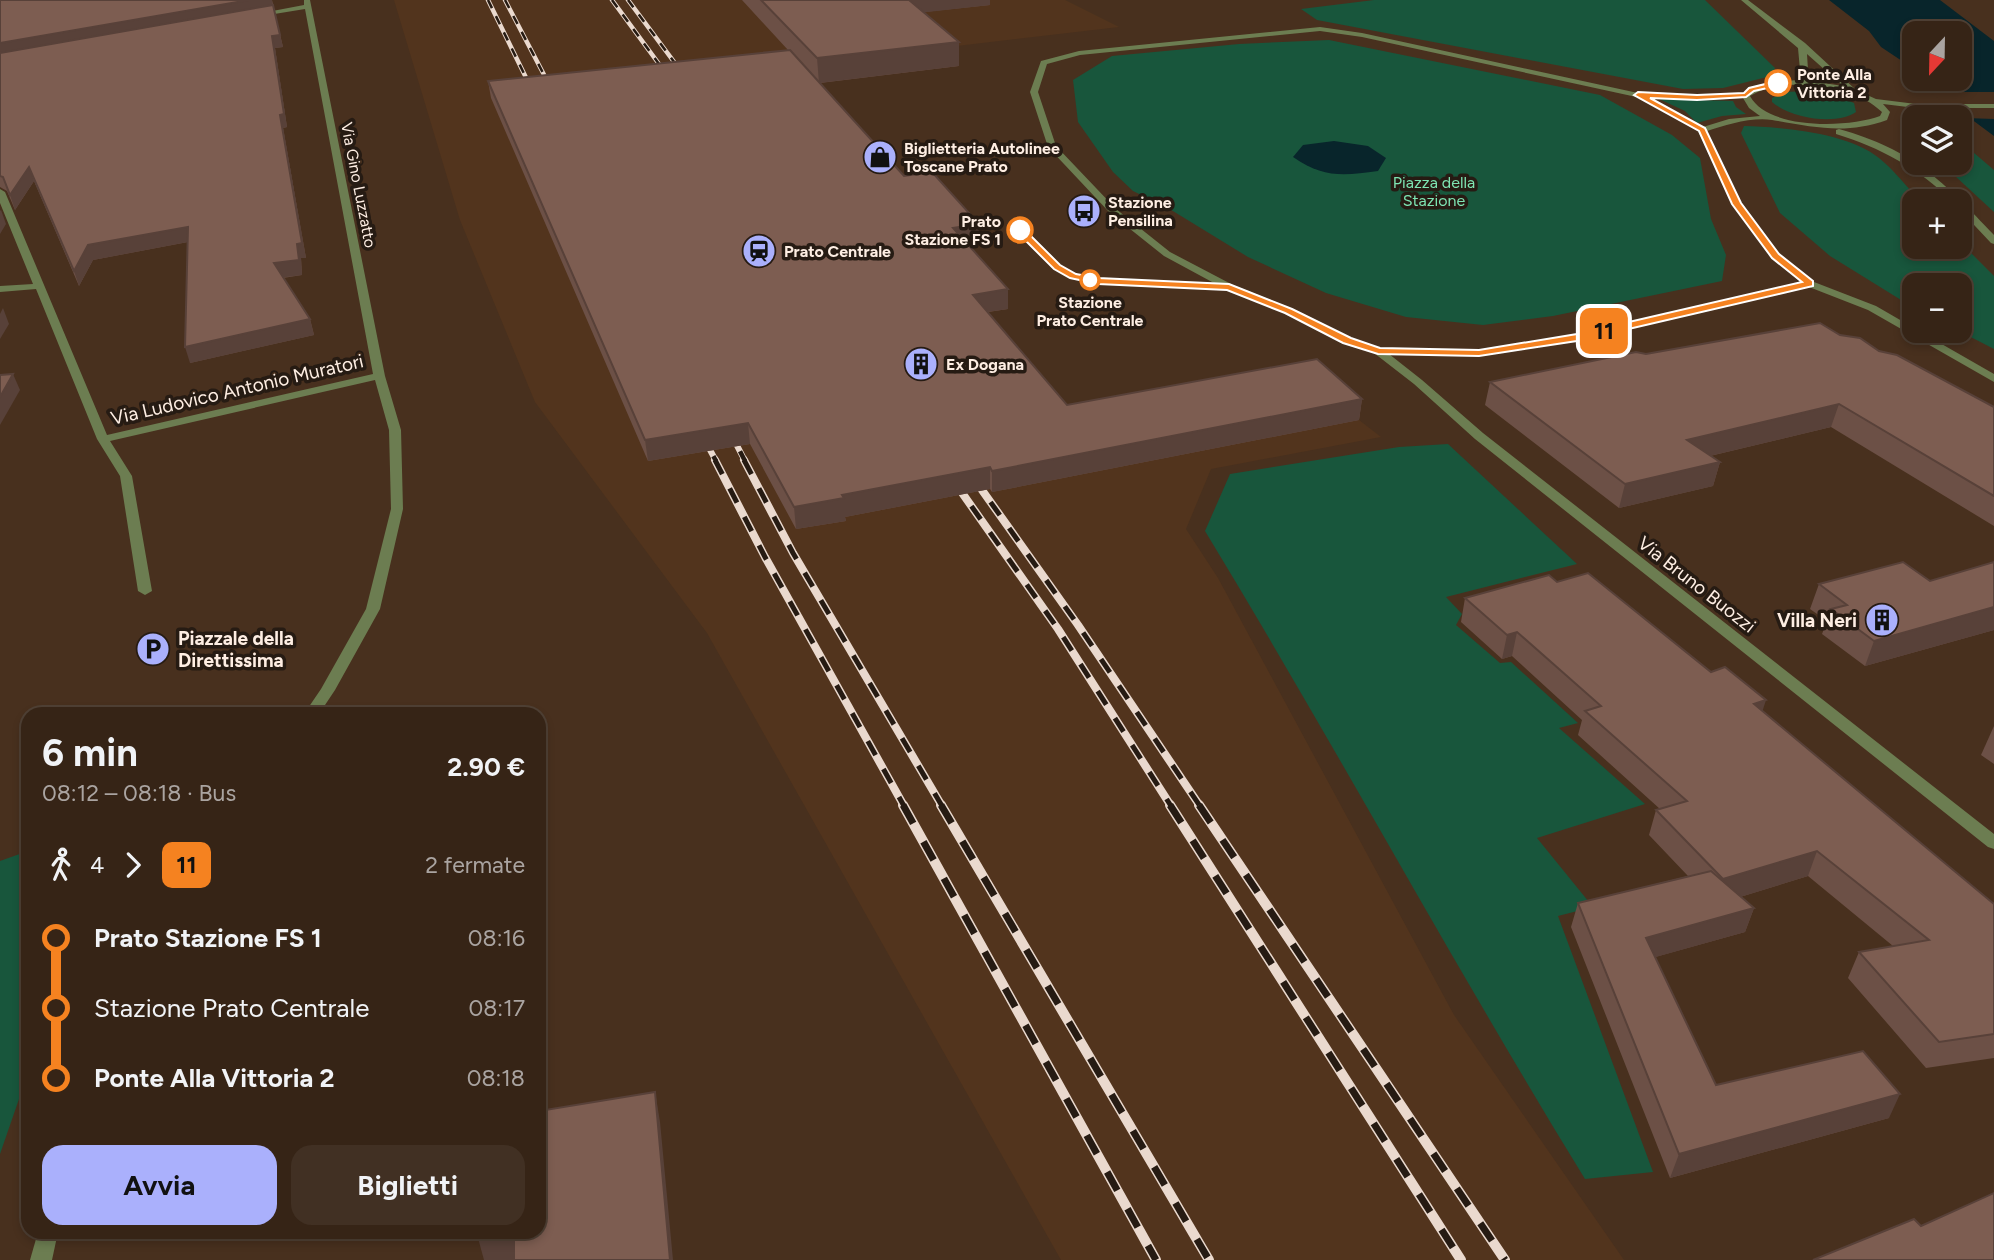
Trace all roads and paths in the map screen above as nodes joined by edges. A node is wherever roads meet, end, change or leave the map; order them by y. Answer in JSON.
{"nodes":[{"id":1,"x":1744,"y":0,"type":"edge"},
{"id":2,"x":308,"y":3,"type":"edge"},
{"id":3,"x":241,"y":18,"type":"edge"},
{"id":4,"x":1802,"y":46,"type":"junction"},
{"id":5,"x":1799,"y":83,"type":"junction"},
{"id":6,"x":1853,"y":91,"type":"junction"},
{"id":7,"x":1638,"y":95,"type":"junction"},
{"id":8,"x":1746,"y":95,"type":"junction"},
{"id":9,"x":1875,"y":101,"type":"junction"},
{"id":10,"x":1908,"y":105,"type":"edge"},
{"id":11,"x":1972,"y":106,"type":"edge"},
{"id":12,"x":1994,"y":106,"type":"edge"},
{"id":13,"x":1902,"y":109,"type":"edge"},
{"id":14,"x":1886,"y":112,"type":"junction"},
{"id":15,"x":1774,"y":117,"type":"junction"},
{"id":16,"x":1824,"y":127,"type":"junction"},
{"id":17,"x":1702,"y":130,"type":"junction"},
{"id":18,"x":1944,"y":189,"type":"edge"},
{"id":19,"x":0,"y":192,"type":"edge"},
{"id":20,"x":1972,"y":218,"type":"edge"},
{"id":21,"x":1994,"y":241,"type":"edge"},
{"id":22,"x":1810,"y":284,"type":"junction"},
{"id":23,"x":41,"y":286,"type":"junction"},
{"id":24,"x":0,"y":289,"type":"edge"},
{"id":25,"x":1378,"y":351,"type":"junction"},
{"id":26,"x":379,"y":376,"type":"junction"},
{"id":27,"x":1994,"y":379,"type":"edge"},
{"id":28,"x":103,"y":439,"type":"junction"},
{"id":29,"x":145,"y":591,"type":"dead end"},
{"id":30,"x":315,"y":707,"type":"edge"},
{"id":31,"x":1994,"y":843,"type":"edge"},
{"id":32,"x":46,"y":1239,"type":"edge"},
{"id":33,"x":41,"y":1260,"type":"edge"}],
"edges":[{"from":1,"to":4,"type":"street"},
{"from":2,"to":3,"type":"street"},
{"from":2,"to":26,"type":"street","name":"Via Gino Luzzatto"},
{"from":4,"to":5,"type":"street"},
{"from":4,"to":6,"type":"street"},
{"from":5,"to":6,"type":"street"},
{"from":5,"to":8,"type":"street"},
{"from":6,"to":9,"type":"street"},
{"from":7,"to":8,"type":"street"},
{"from":7,"to":17,"type":"street"},
{"from":7,"to":25,"type":"street"},
{"from":8,"to":15,"type":"street"},
{"from":9,"to":10,"type":"street"},
{"from":9,"to":14,"type":"street"},
{"from":11,"to":12,"type":"street"},
{"from":13,"to":14,"type":"street"},
{"from":14,"to":16,"type":"street"},
{"from":15,"to":16,"type":"street"},
{"from":15,"to":17,"type":"street"},
{"from":16,"to":18,"type":"street"},
{"from":17,"to":22,"type":"street"},
{"from":19,"to":23,"type":"street","name":"Via Ludovico Antonio Muratori"},
{"from":20,"to":21,"type":"street"},
{"from":22,"to":25,"type":"street"},
{"from":22,"to":27,"type":"street"},
{"from":23,"to":24,"type":"street"},
{"from":23,"to":28,"type":"street","name":"Via Ludovico Antonio Muratori"},
{"from":25,"to":31,"type":"street","name":"Via Bruno Buozzi"},
{"from":26,"to":28,"type":"street","name":"Via Ludovico Antonio Muratori"},
{"from":26,"to":30,"type":"street","name":"Via Gino Luzzatto"},
{"from":28,"to":29,"type":"street","name":"Via Ludovico Antonio Muratori"},
{"from":32,"to":33,"type":"street"}]}
